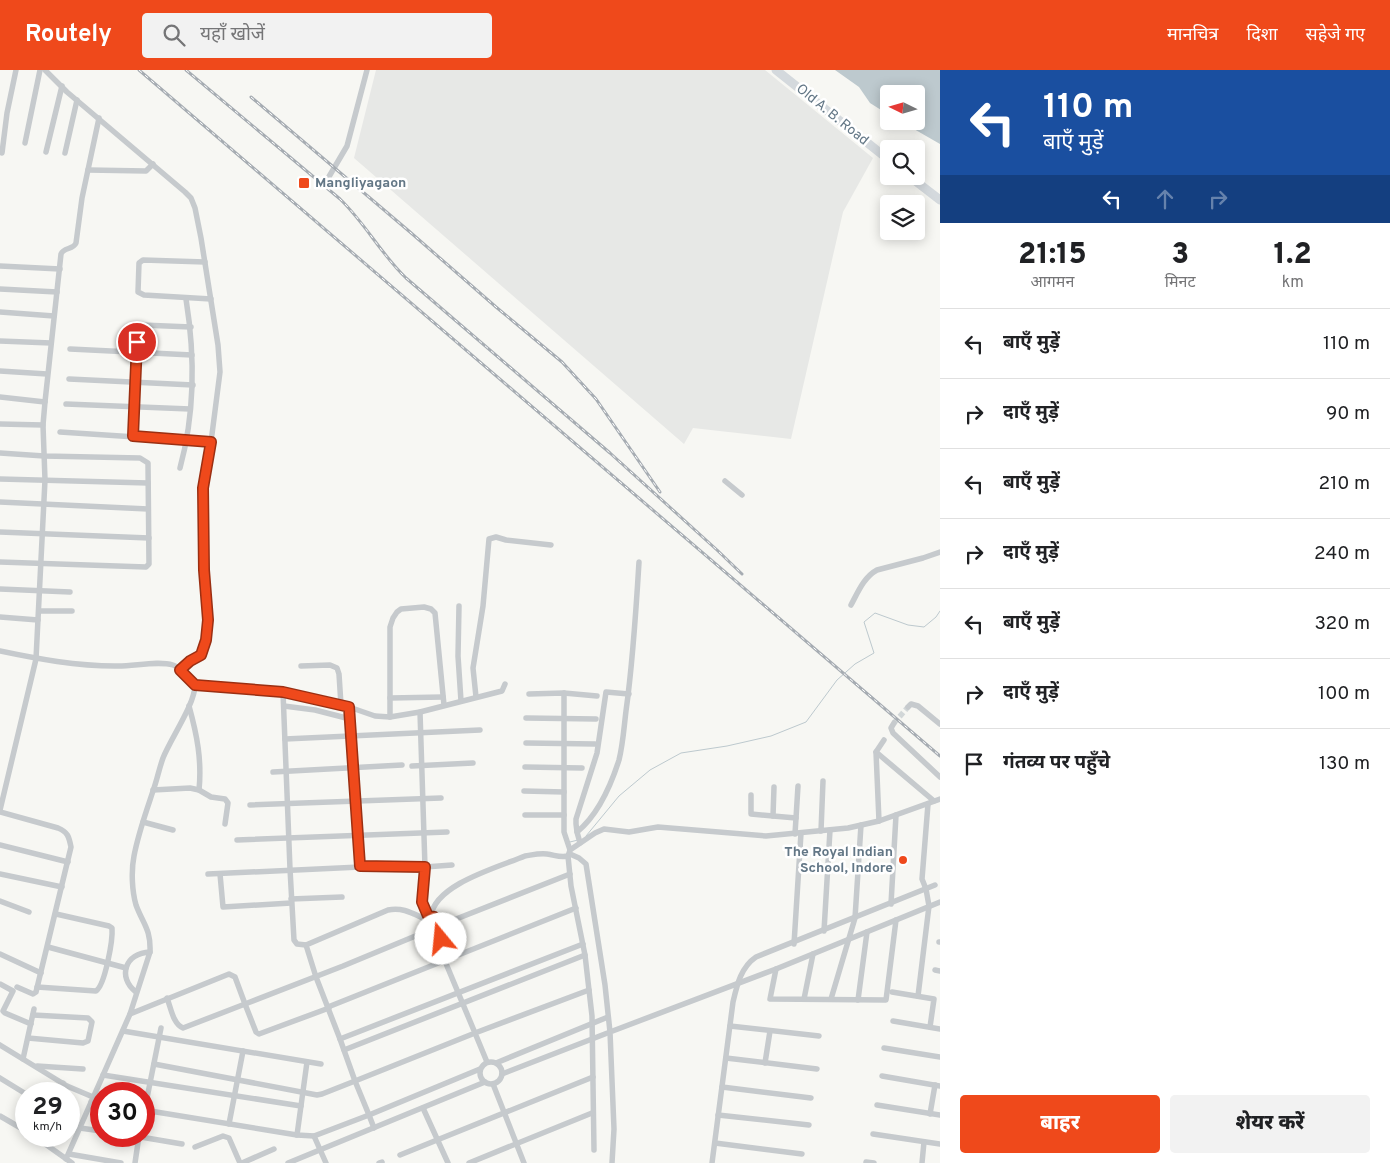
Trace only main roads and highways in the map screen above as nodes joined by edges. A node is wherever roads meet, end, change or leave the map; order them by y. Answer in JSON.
{"nodes":[{"id":1,"x":776,"y":70,"type":"edge"},
{"id":2,"x":782,"y":70,"type":"edge"},
{"id":3,"x":880,"y":147,"type":"edge"},
{"id":4,"x":880,"y":153,"type":"edge"},
{"id":5,"x":925,"y":183,"type":"edge"},
{"id":6,"x":921,"y":185,"type":"edge"},
{"id":7,"x":940,"y":195,"type":"edge"},
{"id":8,"x":940,"y":200,"type":"edge"}],
"edges":[{"from":1,"to":4,"type":"main road","name":"Old A. B. Road"},
{"from":2,"to":3,"type":"main road","name":"Old A. B. Road"},
{"from":5,"to":7,"type":"main road"},
{"from":6,"to":8,"type":"main road"}]}
